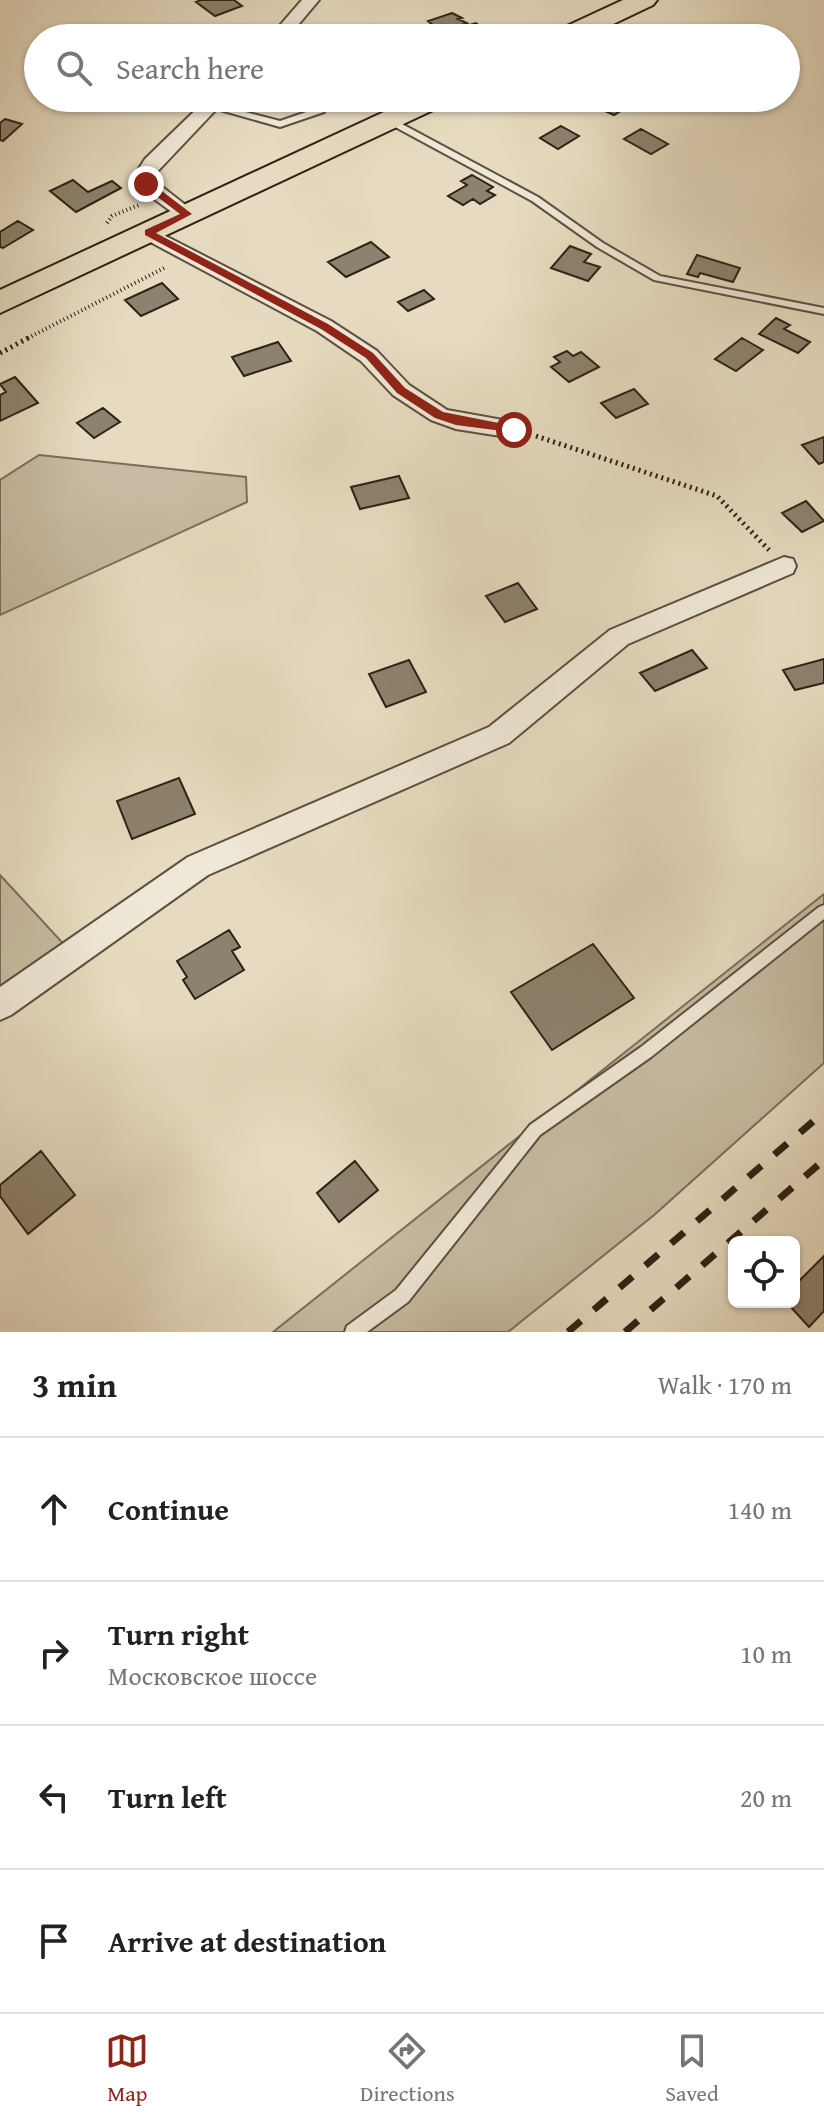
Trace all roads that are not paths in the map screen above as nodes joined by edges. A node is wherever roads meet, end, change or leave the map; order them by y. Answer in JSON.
{"nodes":[{"id":1,"x":311,"y":0,"type":"edge"},
{"id":2,"x":644,"y":0,"type":"edge"},
{"id":3,"x":292,"y":24,"type":"edge"},
{"id":4,"x":593,"y":24,"type":"edge"},
{"id":5,"x":204,"y":112,"type":"edge"},
{"id":6,"x":244,"y":112,"type":"edge"},
{"id":7,"x":315,"y":112,"type":"edge"},
{"id":8,"x":406,"y":112,"type":"edge"},
{"id":9,"x":389,"y":120,"type":"junction"},
{"id":10,"x":187,"y":214,"type":"junction"},
{"id":11,"x":148,"y":233,"type":"junction"},
{"id":12,"x":0,"y":303,"type":"edge"},
{"id":13,"x":824,"y":311,"type":"edge"},
{"id":14,"x":514,"y":430,"type":"road end"},
{"id":15,"x":784,"y":566,"type":"road end"},
{"id":16,"x":824,"y":911,"type":"edge"},
{"id":17,"x":0,"y":1005,"type":"edge"},
{"id":18,"x":353,"y":1332,"type":"edge"}],
"edges":[{"from":1,"to":3,"type":"street"},
{"from":2,"to":4,"type":"main road"},
{"from":5,"to":10,"type":"street"},
{"from":6,"to":7,"type":"lane"},
{"from":8,"to":9,"type":"main road"},
{"from":9,"to":10,"type":"main road"},
{"from":9,"to":13,"type":"lane"},
{"from":10,"to":11,"type":"main road"},
{"from":11,"to":12,"type":"main road"},
{"from":11,"to":14,"type":"street"},
{"from":15,"to":17,"type":"street"},
{"from":16,"to":18,"type":"lane"}]}
